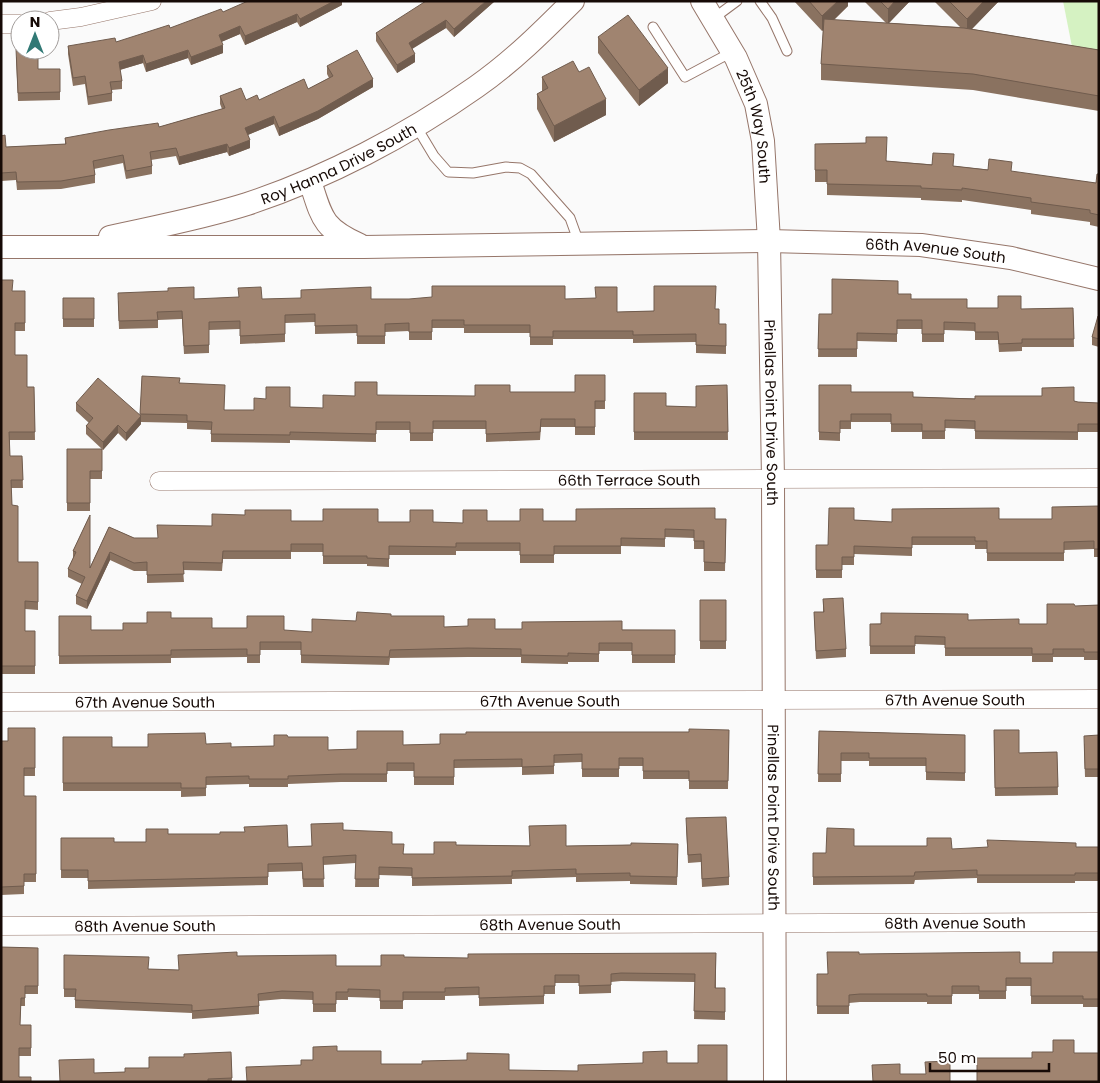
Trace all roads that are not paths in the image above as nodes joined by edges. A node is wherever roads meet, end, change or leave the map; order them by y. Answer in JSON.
{"nodes":[{"id":1,"x":152,"y":1,"type":"edge"},
{"id":2,"x":573,"y":1,"type":"edge"},
{"id":3,"x":736,"y":1,"type":"edge"},
{"id":4,"x":760,"y":1,"type":"edge"},
{"id":5,"x":708,"y":10,"type":"edge"},
{"id":6,"x":60,"y":20,"type":"edge"},
{"id":7,"x":653,"y":27,"type":"dead end"},
{"id":8,"x":787,"y":51,"type":"dead end"},
{"id":9,"x":733,"y":52,"type":"junction"},
{"id":10,"x":416,"y":126,"type":"junction"},
{"id":11,"x":310,"y":181,"type":"junction"},
{"id":12,"x":769,"y":241,"type":"junction"},
{"id":13,"x":579,"y":244,"type":"junction"},
{"id":14,"x":65,"y":246,"type":"junction"},
{"id":15,"x":1,"y":247,"type":"edge"},
{"id":16,"x":364,"y":247,"type":"junction"},
{"id":17,"x":1099,"y":279,"type":"edge"},
{"id":18,"x":1099,"y":478,"type":"edge"},
{"id":19,"x":773,"y":479,"type":"junction"},
{"id":20,"x":159,"y":481,"type":"dead end"},
{"id":21,"x":1099,"y":699,"type":"edge"},
{"id":22,"x":774,"y":701,"type":"junction"},
{"id":23,"x":1,"y":702,"type":"edge"},
{"id":24,"x":774,"y":922,"type":"junction"},
{"id":25,"x":1099,"y":922,"type":"edge"},
{"id":26,"x":1,"y":926,"type":"edge"},
{"id":27,"x":776,"y":1082,"type":"edge"}],
"edges":[{"from":1,"to":6,"type":"street"},
{"from":2,"to":10,"type":"street","name":"Roy Hanna Drive South"},
{"from":3,"to":5,"type":"lane","name":"25th Way South"},
{"from":4,"to":8,"type":"lane"},
{"from":5,"to":9,"type":"street","name":"25th Way South"},
{"from":7,"to":9,"type":"lane"},
{"from":9,"to":12,"type":"street","name":"25th Way South"},
{"from":10,"to":11,"type":"street","name":"Roy Hanna Drive South"},
{"from":10,"to":13,"type":"lane"},
{"from":11,"to":14,"type":"street","name":"Roy Hanna Drive South"},
{"from":11,"to":16,"type":"street"},
{"from":12,"to":13,"type":"street"},
{"from":12,"to":17,"type":"street","name":"66th Avenue South"},
{"from":12,"to":19,"type":"street","name":"Pinellas Point Drive South"},
{"from":13,"to":16,"type":"street"},
{"from":14,"to":15,"type":"street"},
{"from":14,"to":16,"type":"street"},
{"from":18,"to":19,"type":"street","name":"66th Terrace South"},
{"from":19,"to":20,"type":"street","name":"66th Terrace South"},
{"from":19,"to":22,"type":"street","name":"Pinellas Point Drive South"},
{"from":21,"to":22,"type":"street","name":"67th Avenue South"},
{"from":22,"to":23,"type":"street","name":"67th Avenue South"},
{"from":22,"to":24,"type":"street","name":"Pinellas Point Drive South"},
{"from":24,"to":25,"type":"street","name":"68th Avenue South"},
{"from":24,"to":26,"type":"street","name":"68th Avenue South"},
{"from":24,"to":27,"type":"street","name":"Pinellas Point Drive South"}]}
